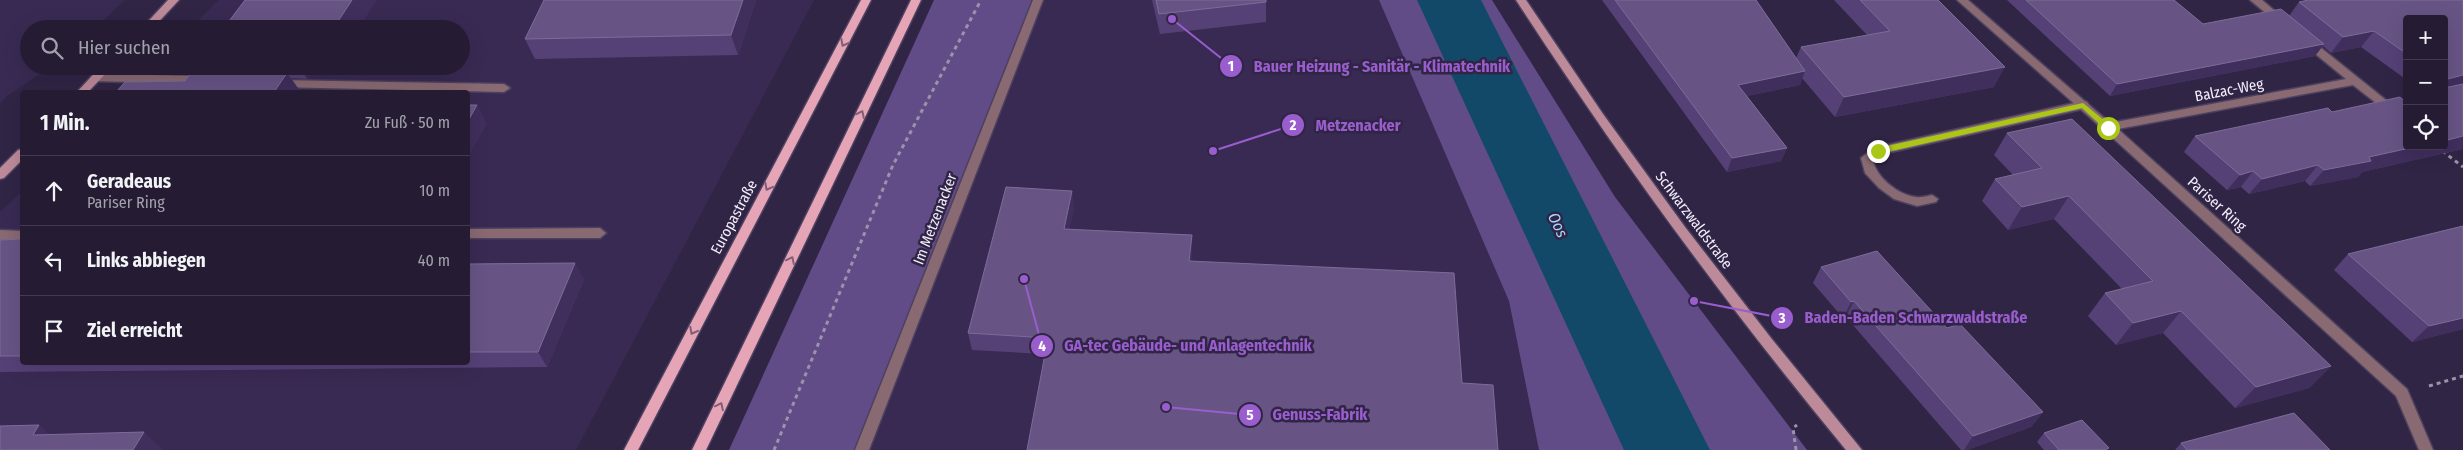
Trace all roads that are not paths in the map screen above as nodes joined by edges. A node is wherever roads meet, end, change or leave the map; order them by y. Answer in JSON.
{"nodes":[{"id":1,"x":174,"y":0,"type":"edge"},
{"id":2,"x":866,"y":0,"type":"edge"},
{"id":3,"x":916,"y":0,"type":"edge"},
{"id":4,"x":1038,"y":0,"type":"edge"},
{"id":5,"x":1521,"y":0,"type":"edge"},
{"id":6,"x":1962,"y":0,"type":"edge"},
{"id":7,"x":2255,"y":0,"type":"edge"},
{"id":8,"x":155,"y":20,"type":"edge"},
{"id":9,"x":99,"y":75,"type":"edge"},
{"id":10,"x":96,"y":78,"type":"junction"},
{"id":11,"x":217,"y":80,"type":"edge"},
{"id":12,"x":2356,"y":81,"type":"junction"},
{"id":13,"x":265,"y":83,"type":"edge"},
{"id":14,"x":504,"y":88,"type":"dead end"},
{"id":15,"x":84,"y":90,"type":"edge"},
{"id":16,"x":2083,"y":105,"type":"junction"},
{"id":17,"x":2403,"y":120,"type":"edge"},
{"id":18,"x":2108,"y":128,"type":"junction"},
{"id":19,"x":20,"y":155,"type":"edge"},
{"id":20,"x":0,"y":175,"type":"edge"},
{"id":21,"x":1932,"y":199,"type":"dead end"},
{"id":22,"x":600,"y":233,"type":"dead end"},
{"id":23,"x":470,"y":234,"type":"edge"},
{"id":24,"x":0,"y":235,"type":"edge"},
{"id":25,"x":20,"y":235,"type":"edge"},
{"id":26,"x":631,"y":450,"type":"edge"},
{"id":27,"x":699,"y":450,"type":"edge"},
{"id":28,"x":862,"y":450,"type":"edge"},
{"id":29,"x":1855,"y":450,"type":"edge"},
{"id":30,"x":2426,"y":450,"type":"edge"}],
"edges":[{"from":1,"to":8,"type":"street"},
{"from":2,"to":26,"type":"main road","name":"Europastraße","one_way":true},
{"from":27,"to":3,"type":"main road","one_way":true},
{"from":4,"to":28,"type":"street","name":"Im Metzenacker"},
{"from":5,"to":29,"type":"street","name":"Schwarzwaldstraße"},
{"from":6,"to":16,"type":"street","name":"Pariser Ring"},
{"from":7,"to":12,"type":"street"},
{"from":9,"to":10,"type":"street"},
{"from":10,"to":11,"type":"street"},
{"from":10,"to":15,"type":"street"},
{"from":12,"to":17,"type":"street"},
{"from":12,"to":18,"type":"street","name":"Balzac-Weg"},
{"from":13,"to":14,"type":"street"},
{"from":16,"to":18,"type":"street","name":"Pariser Ring"},
{"from":16,"to":21,"type":"street"},
{"from":18,"to":30,"type":"street","name":"Pariser Ring"},
{"from":19,"to":20,"type":"street"},
{"from":22,"to":23,"type":"street"},
{"from":24,"to":25,"type":"street"}]}
